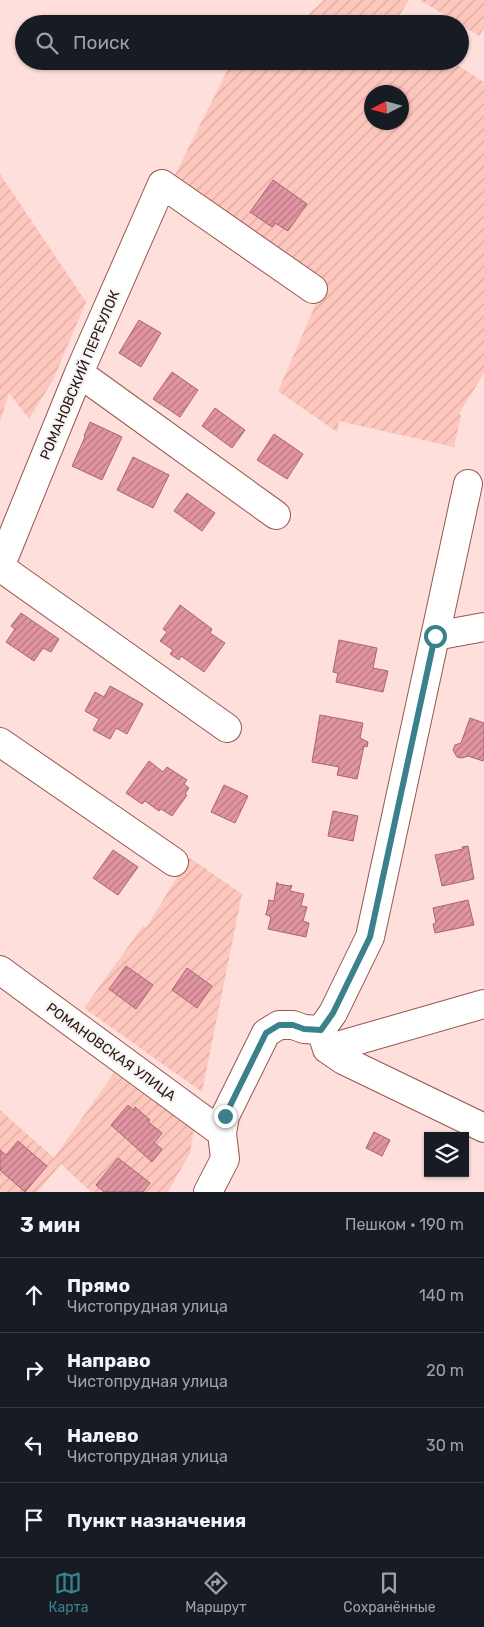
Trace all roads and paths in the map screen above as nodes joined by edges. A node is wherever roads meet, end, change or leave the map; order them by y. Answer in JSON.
{"nodes":[{"id":1,"x":313,"y":290,"type":"dead end"},
{"id":2,"x":79,"y":373,"type":"junction"},
{"id":3,"x":468,"y":484,"type":"dead end"},
{"id":4,"x":276,"y":515,"type":"dead end"},
{"id":5,"x":0,"y":567,"type":"edge"},
{"id":6,"x":484,"y":626,"type":"edge"},
{"id":7,"x":435,"y":636,"type":"junction"},
{"id":8,"x":228,"y":728,"type":"dead end"},
{"id":9,"x":0,"y":742,"type":"edge"},
{"id":10,"x":174,"y":862,"type":"dead end"},
{"id":11,"x":0,"y":970,"type":"edge"},
{"id":12,"x":484,"y":1004,"type":"edge"},
{"id":13,"x":324,"y":1039,"type":"junction"},
{"id":14,"x":484,"y":1128,"type":"edge"},
{"id":15,"x":222,"y":1133,"type":"junction"},
{"id":16,"x":208,"y":1192,"type":"edge"}],
"edges":[{"from":1,"to":2,"type":"street","name":"РОМАНОВСКИЙ ПЕРЕУЛОК"},
{"from":2,"to":4,"type":"street"},
{"from":2,"to":5,"type":"street","name":"РОМАНОВСКИЙ ПЕРЕУЛОК"},
{"from":3,"to":7,"type":"street"},
{"from":5,"to":8,"type":"street"},
{"from":6,"to":7,"type":"street"},
{"from":7,"to":13,"type":"street"},
{"from":9,"to":10,"type":"street"},
{"from":11,"to":15,"type":"street","name":"РОМАНОВСКАЯ УЛИЦА"},
{"from":12,"to":13,"type":"street"},
{"from":13,"to":14,"type":"street"},
{"from":13,"to":15,"type":"street"},
{"from":15,"to":16,"type":"street"}]}
